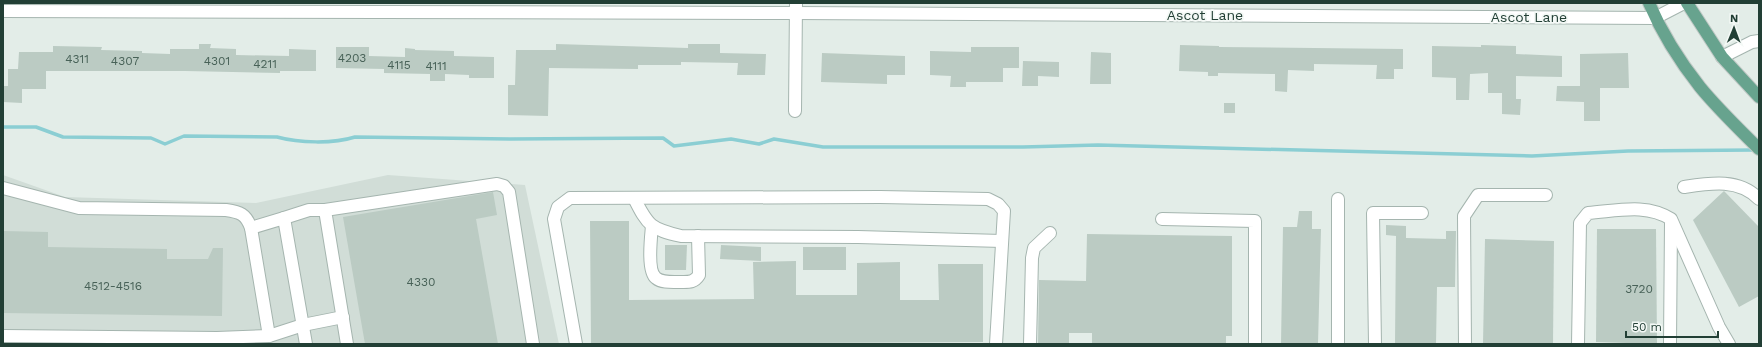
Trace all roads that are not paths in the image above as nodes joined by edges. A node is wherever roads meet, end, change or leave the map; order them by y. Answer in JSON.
{"nodes":[{"id":1,"x":1649,"y":3,"type":"edge"},
{"id":2,"x":1686,"y":3,"type":"edge"},
{"id":3,"x":796,"y":8,"type":"edge"},
{"id":4,"x":3,"y":11,"type":"edge"},
{"id":5,"x":1655,"y":18,"type":"junction"},
{"id":6,"x":1759,"y":41,"type":"edge"},
{"id":7,"x":1722,"y":57,"type":"junction"},
{"id":8,"x":1759,"y":97,"type":"edge"},
{"id":9,"x":796,"y":110,"type":"dead end"},
{"id":10,"x":1759,"y":149,"type":"edge"},
{"id":11,"x":1684,"y":187,"type":"dead end"},
{"id":12,"x":3,"y":188,"type":"edge"},
{"id":13,"x":1546,"y":195,"type":"dead end"},
{"id":14,"x":1758,"y":196,"type":"edge"},
{"id":15,"x":634,"y":198,"type":"junction"},
{"id":16,"x":1338,"y":199,"type":"dead end"},
{"id":17,"x":325,"y":210,"type":"junction"},
{"id":18,"x":1422,"y":214,"type":"dead end"},
{"id":19,"x":284,"y":218,"type":"junction"},
{"id":20,"x":1162,"y":219,"type":"dead end"},
{"id":21,"x":1671,"y":219,"type":"junction"},
{"id":22,"x":652,"y":226,"type":"junction"},
{"id":23,"x":251,"y":228,"type":"junction"},
{"id":24,"x":1050,"y":233,"type":"dead end"},
{"id":25,"x":698,"y":236,"type":"junction"},
{"id":26,"x":1002,"y":241,"type":"junction"},
{"id":27,"x":343,"y":317,"type":"junction"},
{"id":28,"x":303,"y":325,"type":"junction"},
{"id":29,"x":3,"y":336,"type":"edge"},
{"id":30,"x":268,"y":336,"type":"junction"},
{"id":31,"x":306,"y":344,"type":"edge"},
{"id":32,"x":347,"y":344,"type":"edge"},
{"id":33,"x":533,"y":344,"type":"edge"},
{"id":34,"x":576,"y":344,"type":"edge"},
{"id":35,"x":996,"y":344,"type":"edge"},
{"id":36,"x":1030,"y":344,"type":"edge"},
{"id":37,"x":1255,"y":344,"type":"edge"},
{"id":38,"x":1338,"y":344,"type":"edge"},
{"id":39,"x":1374,"y":344,"type":"edge"},
{"id":40,"x":1465,"y":344,"type":"edge"},
{"id":41,"x":1578,"y":344,"type":"edge"},
{"id":42,"x":1670,"y":344,"type":"edge"},
{"id":43,"x":1729,"y":344,"type":"edge"}],
"edges":[{"from":1,"to":5,"type":"main road"},
{"from":2,"to":5,"type":"street","name":"Ascot Lane"},
{"from":2,"to":7,"type":"main road"},
{"from":3,"to":4,"type":"street","name":"Ascot Lane"},
{"from":3,"to":5,"type":"street","name":"Ascot Lane"},
{"from":3,"to":9,"type":"street"},
{"from":5,"to":10,"type":"main road"},
{"from":6,"to":7,"type":"street"},
{"from":7,"to":8,"type":"main road"},
{"from":11,"to":14,"type":"street"},
{"from":12,"to":23,"type":"street"},
{"from":13,"to":40,"type":"street"},
{"from":15,"to":22,"type":"street"},
{"from":15,"to":26,"type":"street"},
{"from":15,"to":34,"type":"street"},
{"from":16,"to":38,"type":"street"},
{"from":17,"to":19,"type":"street"},
{"from":17,"to":27,"type":"street"},
{"from":17,"to":33,"type":"street"},
{"from":18,"to":39,"type":"street"},
{"from":19,"to":23,"type":"street"},
{"from":19,"to":28,"type":"street"},
{"from":20,"to":37,"type":"street"},
{"from":21,"to":41,"type":"street"},
{"from":21,"to":42,"type":"street"},
{"from":21,"to":43,"type":"street"},
{"from":22,"to":25,"type":"street"},
{"from":22,"to":25,"type":"street"},
{"from":23,"to":30,"type":"street"},
{"from":24,"to":36,"type":"street"},
{"from":25,"to":26,"type":"street"},
{"from":26,"to":35,"type":"street"},
{"from":27,"to":28,"type":"street"},
{"from":27,"to":32,"type":"street"},
{"from":28,"to":30,"type":"street"},
{"from":28,"to":31,"type":"street"},
{"from":29,"to":30,"type":"street"}]}
